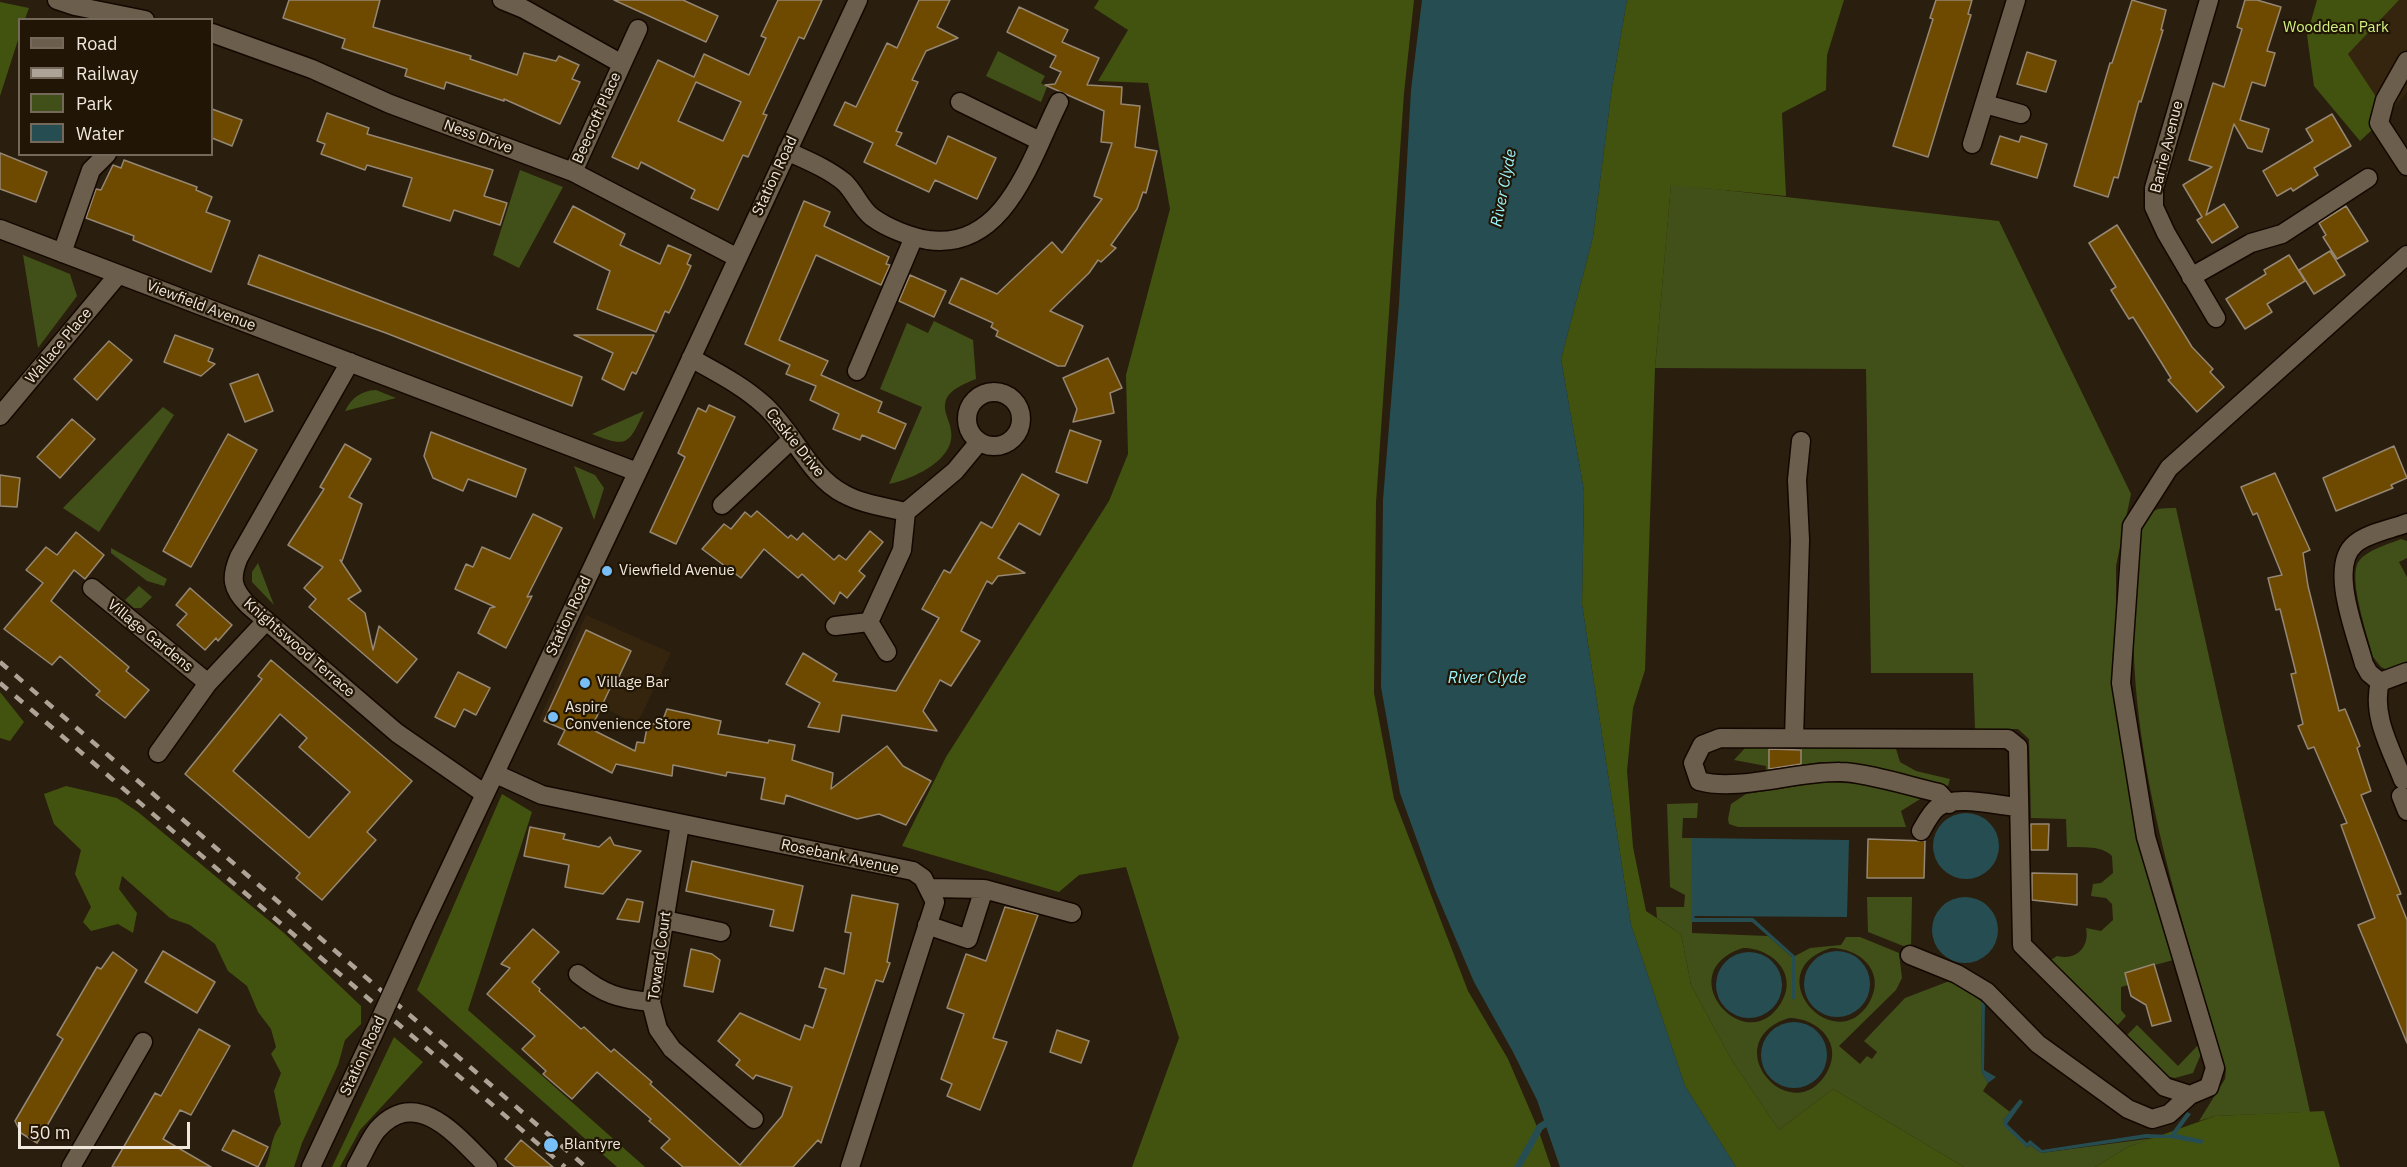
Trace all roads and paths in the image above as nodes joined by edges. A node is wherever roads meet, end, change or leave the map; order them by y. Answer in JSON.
{"nodes":[{"id":1,"x":57,"y":0,"type":"edge"},
{"id":2,"x":502,"y":0,"type":"edge"},
{"id":3,"x":858,"y":0,"type":"edge"},
{"id":4,"x":2016,"y":0,"type":"edge"},
{"id":5,"x":2208,"y":0,"type":"edge"},
{"id":6,"x":136,"y":12,"type":"edge"},
{"id":7,"x":639,"y":29,"type":"dead end"},
{"id":8,"x":213,"y":33,"type":"edge"},
{"id":9,"x":2407,"y":61,"type":"edge"},
{"id":10,"x":622,"y":64,"type":"junction"},
{"id":11,"x":960,"y":102,"type":"dead end"},
{"id":12,"x":1059,"y":102,"type":"dead end"},
{"id":13,"x":1984,"y":104,"type":"junction"},
{"id":14,"x":2021,"y":114,"type":"dead end"},
{"id":15,"x":1040,"y":141,"type":"junction"},
{"id":16,"x":1972,"y":144,"type":"dead end"},
{"id":17,"x":787,"y":151,"type":"junction"},
{"id":18,"x":104,"y":156,"type":"edge"},
{"id":19,"x":2407,"y":166,"type":"edge"},
{"id":20,"x":573,"y":172,"type":"junction"},
{"id":21,"x":2368,"y":178,"type":"dead end"},
{"id":22,"x":0,"y":230,"type":"edge"},
{"id":23,"x":914,"y":237,"type":"junction"},
{"id":24,"x":62,"y":253,"type":"junction"},
{"id":25,"x":2407,"y":255,"type":"edge"},
{"id":26,"x":736,"y":257,"type":"junction"},
{"id":27,"x":118,"y":275,"type":"junction"},
{"id":28,"x":2191,"y":277,"type":"junction"},
{"id":29,"x":2216,"y":318,"type":"dead end"},
{"id":30,"x":691,"y":357,"type":"junction"},
{"id":31,"x":350,"y":362,"type":"junction"},
{"id":32,"x":857,"y":371,"type":"dead end"},
{"id":33,"x":0,"y":416,"type":"edge"},
{"id":34,"x":792,"y":439,"type":"junction"},
{"id":35,"x":1801,"y":441,"type":"dead end"},
{"id":36,"x":979,"y":442,"type":"dead end"},
{"id":37,"x":637,"y":472,"type":"junction"},
{"id":38,"x":722,"y":505,"type":"dead end"},
{"id":39,"x":906,"y":512,"type":"junction"},
{"id":40,"x":2407,"y":523,"type":"edge"},
{"id":41,"x":92,"y":588,"type":"dead end"},
{"id":42,"x":266,"y":621,"type":"junction"},
{"id":43,"x":869,"y":621,"type":"junction"},
{"id":44,"x":835,"y":626,"type":"dead end"},
{"id":45,"x":887,"y":652,"type":"dead end"},
{"id":46,"x":2407,"y":672,"type":"edge"},
{"id":47,"x":2380,"y":682,"type":"junction"},
{"id":48,"x":208,"y":683,"type":"junction"},
{"id":49,"x":1794,"y":738,"type":"junction"},
{"id":50,"x":158,"y":753,"type":"dead end"},
{"id":51,"x":496,"y":774,"type":"junction"},
{"id":52,"x":485,"y":794,"type":"junction"},
{"id":53,"x":2403,"y":796,"type":"edge"},
{"id":54,"x":1948,"y":804,"type":"junction"},
{"id":55,"x":2019,"y":807,"type":"junction"},
{"id":56,"x":680,"y":824,"type":"junction"},
{"id":57,"x":1920,"y":831,"type":"dead end"},
{"id":58,"x":930,"y":888,"type":"junction"},
{"id":59,"x":984,"y":889,"type":"junction"},
{"id":60,"x":1072,"y":913,"type":"dead end"},
{"id":61,"x":665,"y":920,"type":"junction"},
{"id":62,"x":927,"y":925,"type":"junction"},
{"id":63,"x":721,"y":932,"type":"dead end"},
{"id":64,"x":1910,"y":955,"type":"dead end"},
{"id":65,"x":578,"y":974,"type":"dead end"},
{"id":66,"x":651,"y":1002,"type":"junction"},
{"id":67,"x":143,"y":1042,"type":"dead end"},
{"id":68,"x":2190,"y":1095,"type":"junction"},
{"id":69,"x":754,"y":1119,"type":"dead end"},
{"id":70,"x":71,"y":1167,"type":"edge"},
{"id":71,"x":311,"y":1167,"type":"edge"},
{"id":72,"x":356,"y":1167,"type":"edge"},
{"id":73,"x":488,"y":1167,"type":"edge"},
{"id":74,"x":850,"y":1167,"type":"edge"}],
"edges":[{"from":1,"to":6,"type":"street"},
{"from":2,"to":10,"type":"street","name":"Beecroft Place"},
{"from":3,"to":17,"type":"street","name":"Station Road"},
{"from":4,"to":13,"type":"street"},
{"from":5,"to":28,"type":"street","name":"Barrie Avenue"},
{"from":7,"to":10,"type":"street","name":"Beecroft Place"},
{"from":8,"to":20,"type":"street","name":"Ness Drive"},
{"from":9,"to":19,"type":"street"},
{"from":10,"to":20,"type":"street","name":"Beecroft Place"},
{"from":11,"to":15,"type":"street"},
{"from":12,"to":15,"type":"street"},
{"from":13,"to":14,"type":"street"},
{"from":13,"to":16,"type":"street"},
{"from":15,"to":23,"type":"street"},
{"from":17,"to":23,"type":"street"},
{"from":17,"to":26,"type":"street","name":"Station Road"},
{"from":18,"to":24,"type":"street"},
{"from":20,"to":26,"type":"street","name":"Ness Drive"},
{"from":21,"to":28,"type":"street"},
{"from":22,"to":24,"type":"street","name":"Viewfield Avenue"},
{"from":23,"to":32,"type":"street"},
{"from":24,"to":27,"type":"street","name":"Viewfield Avenue"},
{"from":25,"to":68,"type":"street"},
{"from":26,"to":30,"type":"street","name":"Station Road"},
{"from":27,"to":31,"type":"street","name":"Viewfield Avenue"},
{"from":27,"to":33,"type":"street","name":"Wallace Place"},
{"from":28,"to":29,"type":"street","name":"Barrie Avenue"},
{"from":30,"to":34,"type":"street","name":"Caskie Drive"},
{"from":30,"to":37,"type":"street","name":"Station Road"},
{"from":31,"to":37,"type":"street","name":"Viewfield Avenue"},
{"from":31,"to":42,"type":"street","name":"Knightswood Terrace"},
{"from":34,"to":38,"type":"street"},
{"from":34,"to":39,"type":"street","name":"Caskie Drive"},
{"from":35,"to":49,"type":"street"},
{"from":36,"to":39,"type":"street"},
{"from":37,"to":51,"type":"street","name":"Station Road"},
{"from":39,"to":43,"type":"street"},
{"from":40,"to":47,"type":"street"},
{"from":41,"to":48,"type":"street","name":"Village Gardens"},
{"from":42,"to":48,"type":"street","name":"Village Gardens"},
{"from":42,"to":52,"type":"street","name":"Knightswood Terrace"},
{"from":43,"to":44,"type":"street"},
{"from":43,"to":45,"type":"street"},
{"from":46,"to":47,"type":"street"},
{"from":47,"to":53,"type":"street"},
{"from":48,"to":50,"type":"street","name":"Village Gardens"},
{"from":49,"to":54,"type":"street"},
{"from":49,"to":55,"type":"street"},
{"from":51,"to":52,"type":"street","name":"Station Road"},
{"from":51,"to":56,"type":"street","name":"Rosebank Avenue"},
{"from":52,"to":71,"type":"street","name":"Station Road","bridge":true},
{"from":54,"to":55,"type":"street"},
{"from":54,"to":57,"type":"street"},
{"from":55,"to":68,"type":"street"},
{"from":56,"to":58,"type":"street","name":"Rosebank Avenue"},
{"from":56,"to":61,"type":"street","name":"Toward Court"},
{"from":58,"to":59,"type":"street"},
{"from":58,"to":62,"type":"street"},
{"from":59,"to":60,"type":"street"},
{"from":59,"to":62,"type":"street"},
{"from":61,"to":63,"type":"street"},
{"from":61,"to":66,"type":"street","name":"Toward Court"},
{"from":62,"to":74,"type":"street"},
{"from":64,"to":68,"type":"street"},
{"from":65,"to":66,"type":"street"},
{"from":66,"to":69,"type":"street","name":"Toward Court"},
{"from":67,"to":70,"type":"street"},
{"from":72,"to":73,"type":"street"}]}
